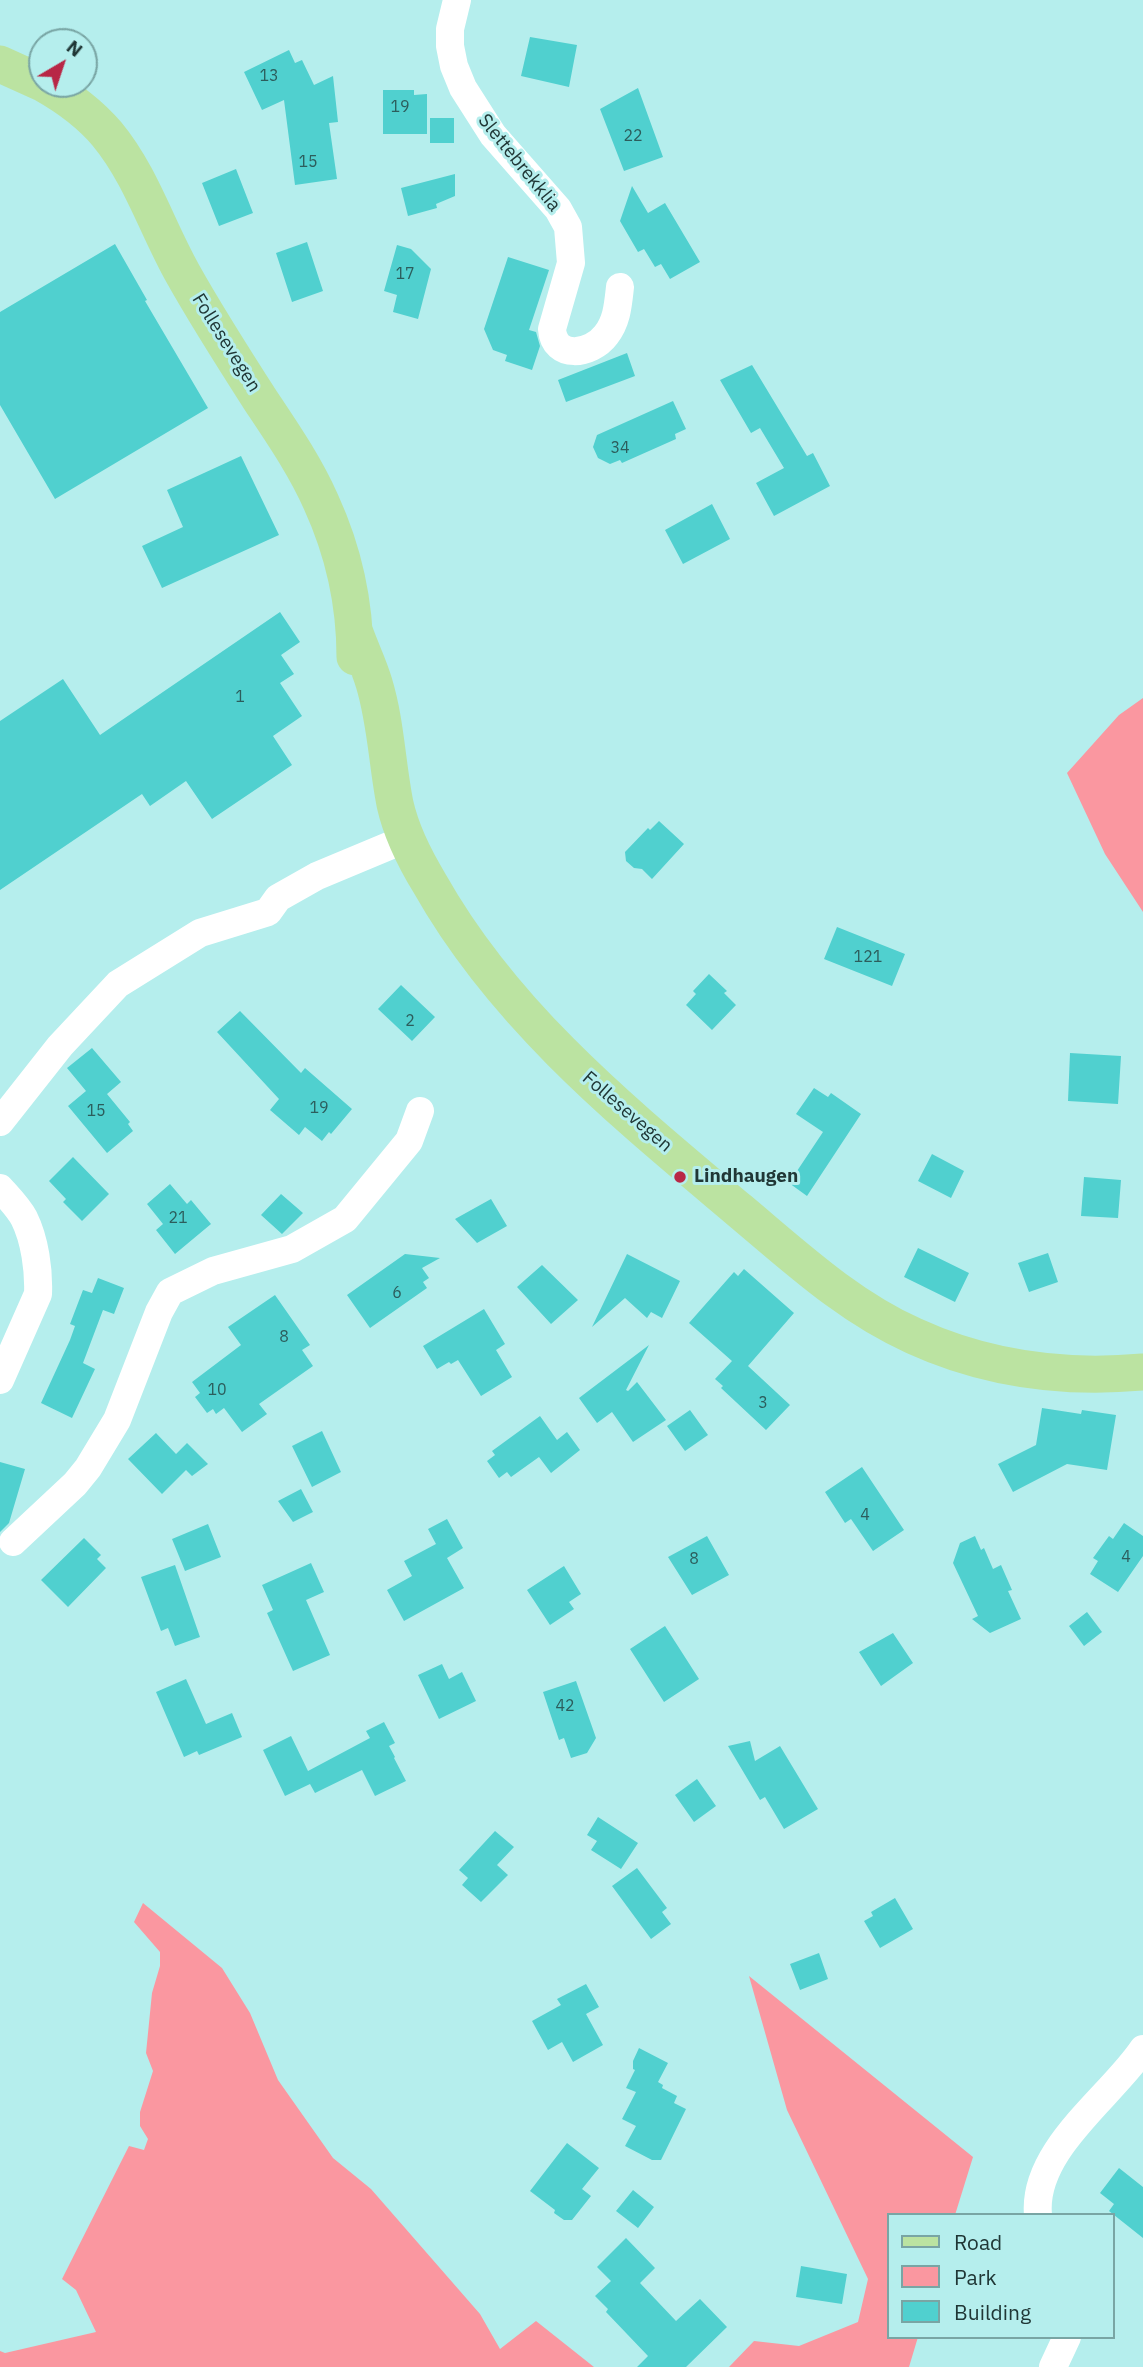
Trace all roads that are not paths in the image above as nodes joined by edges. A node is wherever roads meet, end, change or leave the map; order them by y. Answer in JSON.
{"nodes":[{"id":1,"x":457,"y":0,"type":"edge"},
{"id":2,"x":22,"y":75,"type":"edge"},
{"id":3,"x":620,"y":287,"type":"dead end"},
{"id":4,"x":408,"y":838,"type":"junction"},
{"id":5,"x":420,"y":1111,"type":"dead end"},
{"id":6,"x":0,"y":1122,"type":"edge"},
{"id":7,"x":0,"y":1188,"type":"edge"},
{"id":8,"x":1143,"y":1373,"type":"edge"},
{"id":9,"x":0,"y":1380,"type":"edge"},
{"id":10,"x":13,"y":1542,"type":"dead end"},
{"id":11,"x":1143,"y":2049,"type":"edge"},
{"id":12,"x":1038,"y":2213,"type":"edge"},
{"id":13,"x":1066,"y":2339,"type":"edge"},
{"id":14,"x":1053,"y":2367,"type":"edge"}],
"edges":[{"from":1,"to":3,"type":"street","name":"Slettebrekklia"},
{"from":2,"to":4,"type":"main road","name":"Follesevegen"},
{"from":4,"to":6,"type":"street"},
{"from":4,"to":8,"type":"main road","name":"Follesevegen"},
{"from":5,"to":10,"type":"street"},
{"from":7,"to":9,"type":"street"},
{"from":11,"to":12,"type":"street"},
{"from":13,"to":14,"type":"street"}]}
